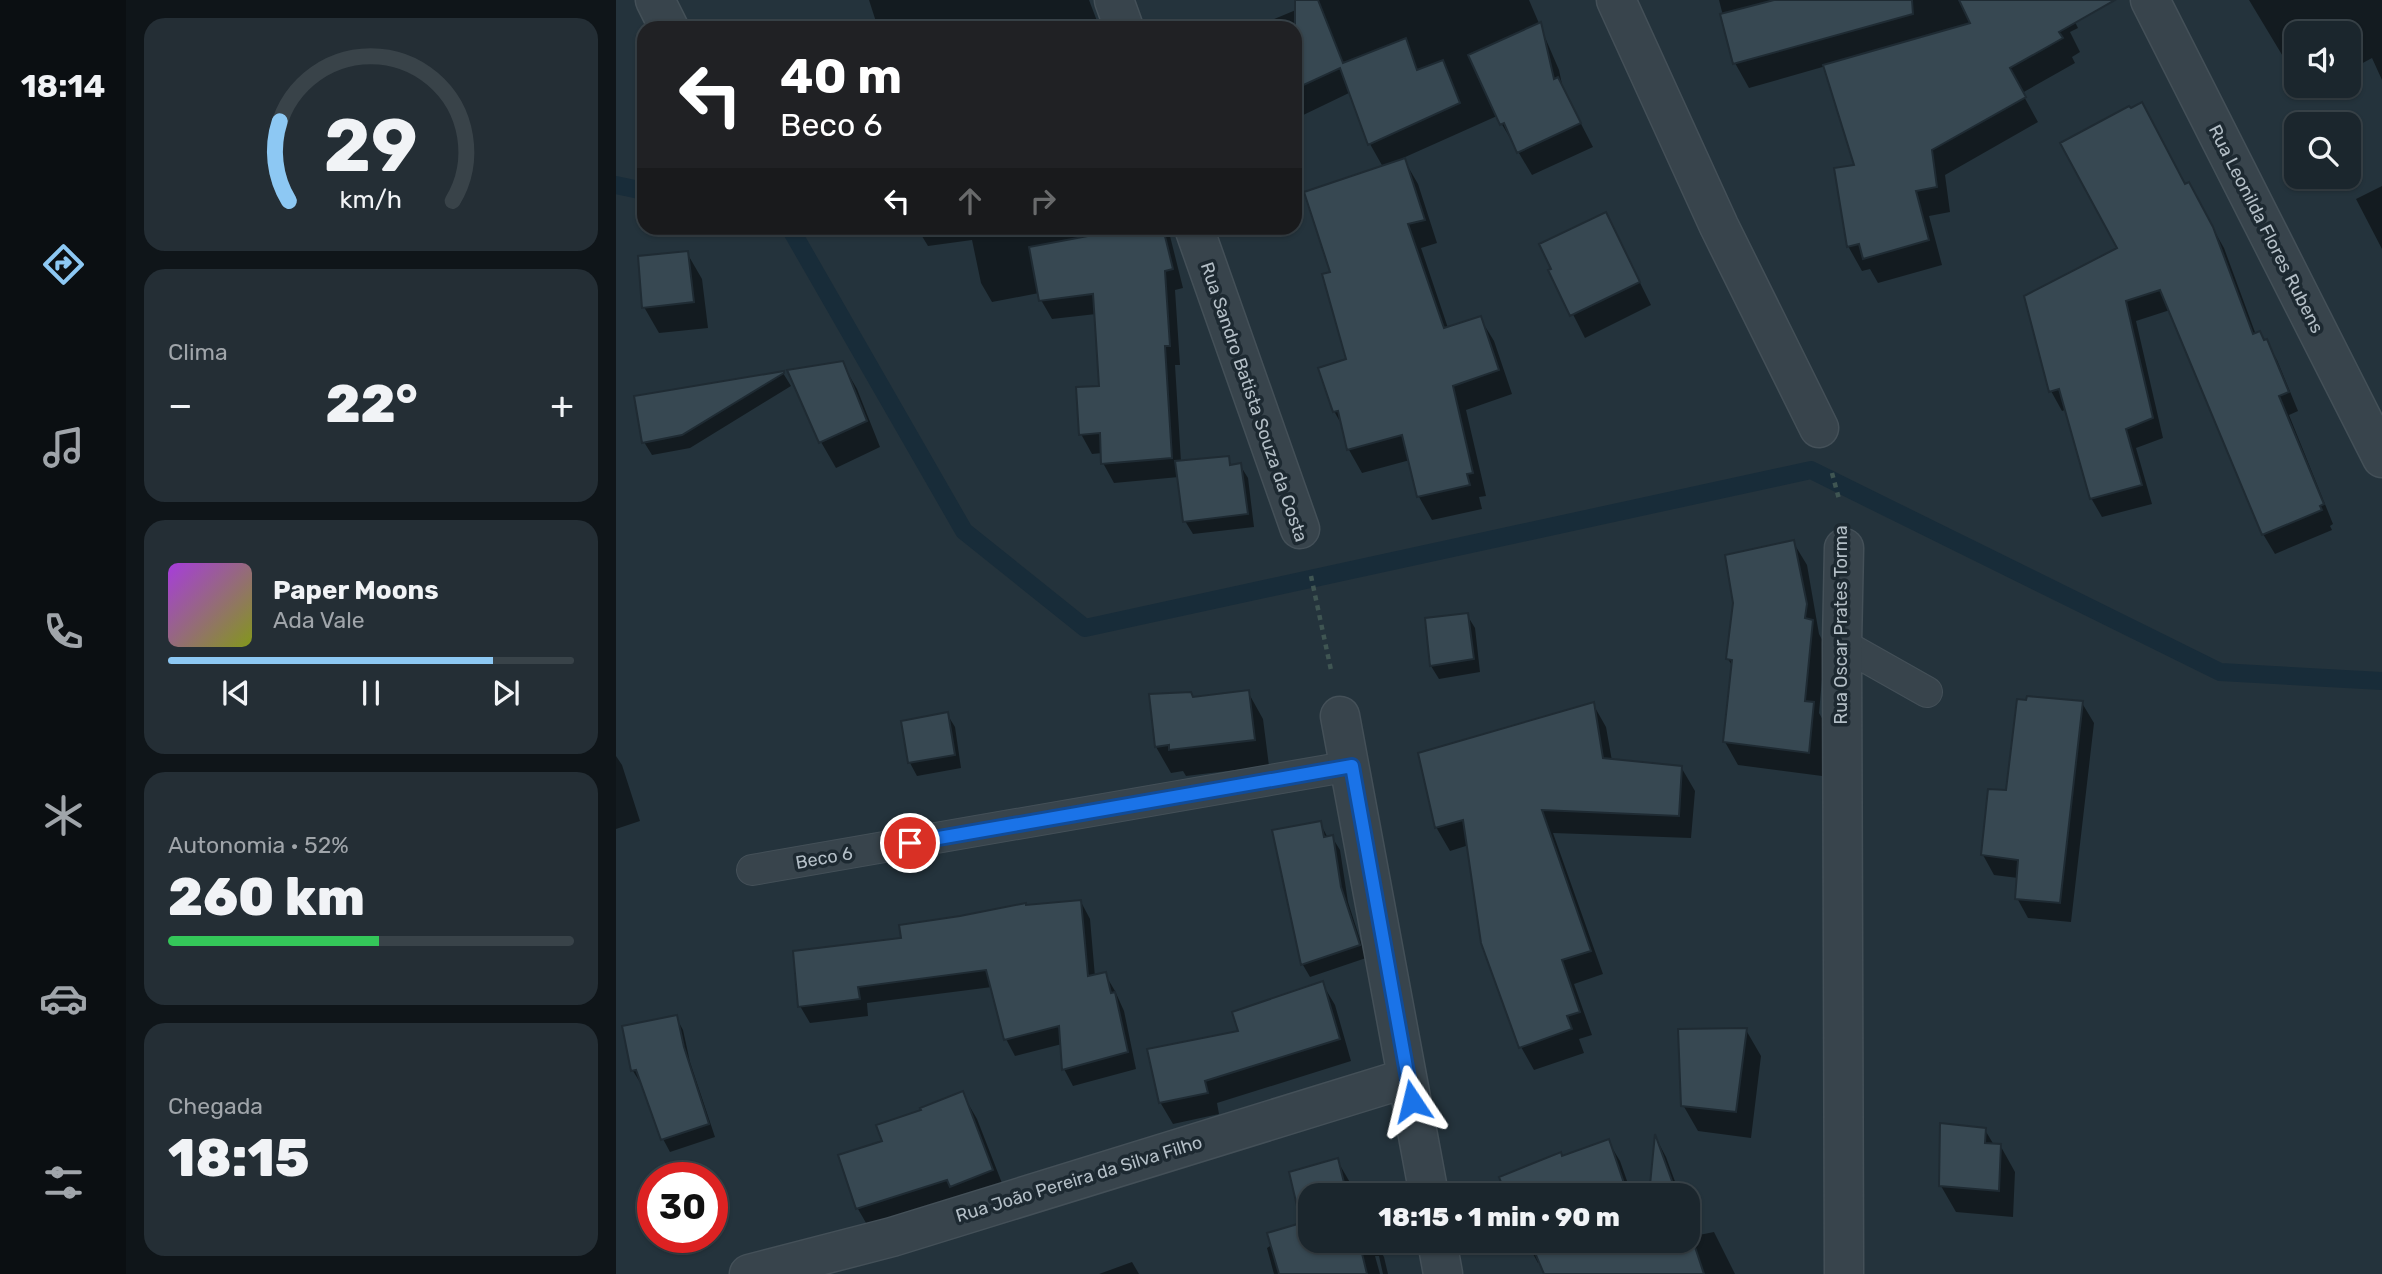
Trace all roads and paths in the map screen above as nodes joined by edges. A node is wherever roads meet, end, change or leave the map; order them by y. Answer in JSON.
{"nodes":[{"id":1,"x":655,"y":0,"type":"edge"},
{"id":2,"x":1114,"y":0,"type":"edge"},
{"id":3,"x":1616,"y":0,"type":"edge"},
{"id":4,"x":2150,"y":0,"type":"edge"},
{"id":5,"x":665,"y":21,"type":"edge"},
{"id":6,"x":1122,"y":21,"type":"edge"},
{"id":7,"x":1196,"y":235,"type":"edge"},
{"id":8,"x":1819,"y":428,"type":"joint"},
{"id":9,"x":2382,"y":458,"type":"edge"},
{"id":10,"x":1300,"y":529,"type":"joint"},
{"id":11,"x":1844,"y":548,"type":"joint"},
{"id":12,"x":1842,"y":644,"type":"junction"},
{"id":13,"x":1927,"y":692,"type":"dead end"},
{"id":14,"x":1340,"y":716,"type":"joint"},
{"id":15,"x":1352,"y":766,"type":"junction"},
{"id":16,"x":752,"y":870,"type":"dead end"},
{"id":17,"x":1407,"y":1078,"type":"junction"},
{"id":18,"x":1427,"y":1183,"type":"edge"},
{"id":19,"x":1439,"y":1253,"type":"edge"},
{"id":20,"x":749,"y":1274,"type":"edge"},
{"id":21,"x":1443,"y":1274,"type":"edge"},
{"id":22,"x":1844,"y":1274,"type":"edge"}],
"edges":[{"from":1,"to":5,"type":"street"},
{"from":2,"to":6,"type":"street"},
{"from":3,"to":8,"type":"street"},
{"from":4,"to":9,"type":"street","name":"Rua Leonilda Flores Rubens"},
{"from":7,"to":10,"type":"street","name":"Rua Sandro Batista Souza da Costa"},
{"from":8,"to":11,"type":"path","name":"Rua Oscar Prates Torma"},
{"from":10,"to":14,"type":"path","name":"Rua Sandro Batista Souza da Costa"},
{"from":11,"to":12,"type":"street","name":"Rua Oscar Prates Torma"},
{"from":12,"to":13,"type":"lane"},
{"from":12,"to":22,"type":"street","name":"Rua Oscar Prates Torma"},
{"from":14,"to":15,"type":"street"},
{"from":15,"to":16,"type":"lane","name":"Beco 6"},
{"from":15,"to":17,"type":"street"},
{"from":17,"to":18,"type":"street"},
{"from":17,"to":20,"type":"street","name":"Rua João Pereira da Silva Filho"},
{"from":19,"to":21,"type":"street"}]}
